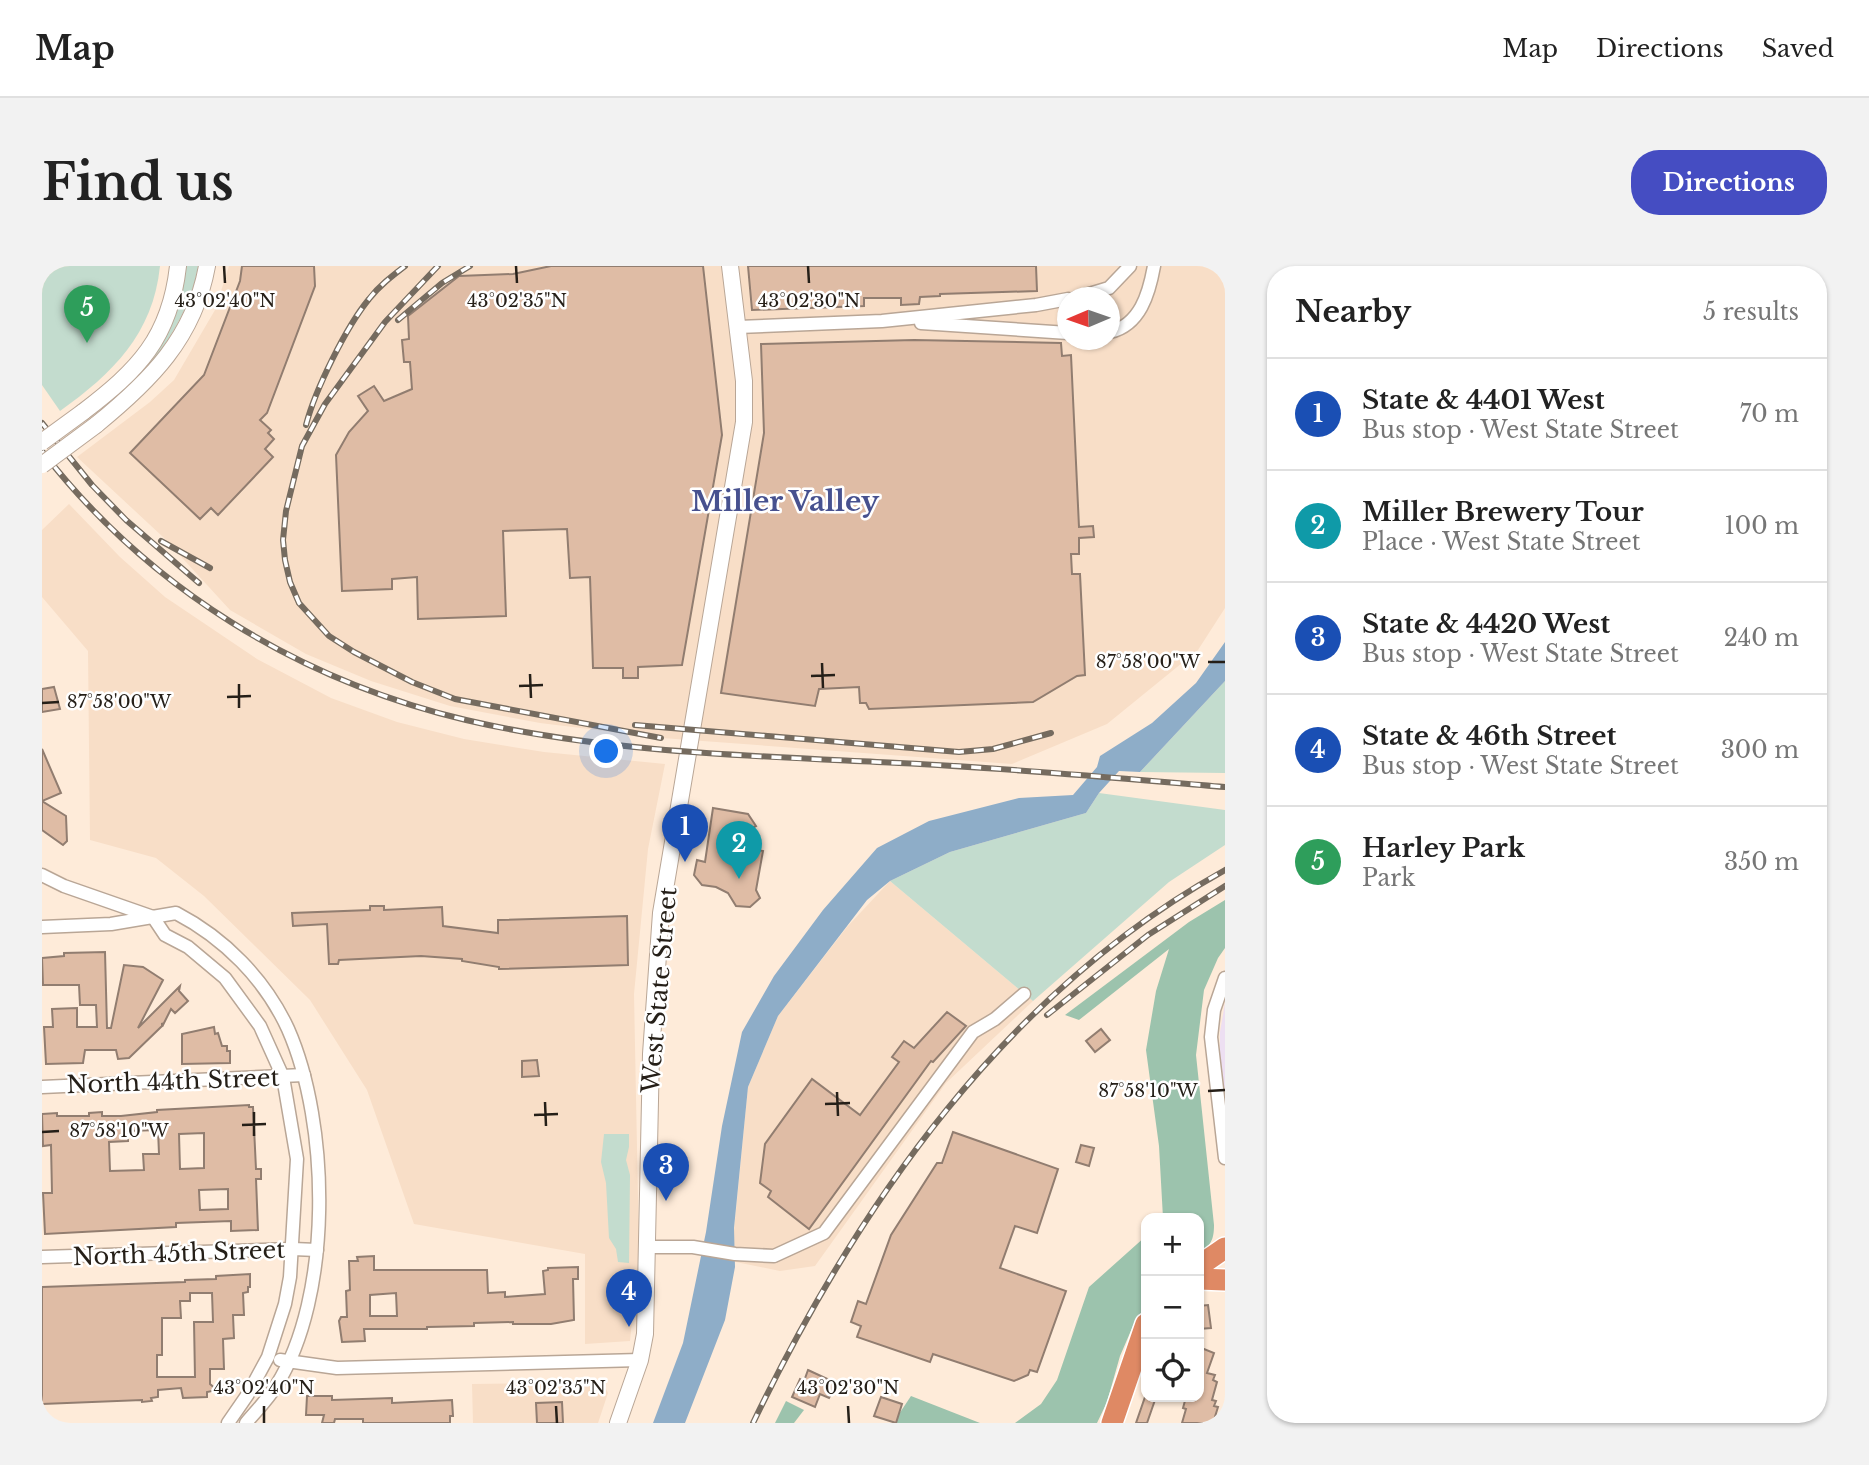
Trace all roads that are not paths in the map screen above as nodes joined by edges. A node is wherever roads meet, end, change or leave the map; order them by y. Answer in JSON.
{"nodes":[{"id":1,"x":178,"y":266,"type":"edge"},
{"id":2,"x":207,"y":266,"type":"edge"},
{"id":3,"x":730,"y":266,"type":"edge"},
{"id":4,"x":1130,"y":266,"type":"edge"},
{"id":5,"x":1154,"y":266,"type":"edge"},
{"id":6,"x":1110,"y":287,"type":"edge"},
{"id":7,"x":1057,"y":301,"type":"edge"},
{"id":8,"x":883,"y":321,"type":"junction"},
{"id":9,"x":738,"y":327,"type":"junction"},
{"id":10,"x":1120,"y":328,"type":"edge"},
{"id":11,"x":1057,"y":332,"type":"edge"},
{"id":12,"x":42,"y":442,"type":"edge"},
{"id":13,"x":42,"y":465,"type":"edge"},
{"id":14,"x":42,"y":875,"type":"edge"},
{"id":15,"x":153,"y":917,"type":"junction"},
{"id":16,"x":42,"y":927,"type":"edge"},
{"id":17,"x":1225,"y":978,"type":"edge"},
{"id":18,"x":1024,"y":994,"type":"dead end"},
{"id":19,"x":304,"y":1075,"type":"junction"},
{"id":20,"x":282,"y":1077,"type":"junction"},
{"id":21,"x":42,"y":1087,"type":"edge"},
{"id":22,"x":1225,"y":1158,"type":"edge"},
{"id":23,"x":648,"y":1247,"type":"junction"},
{"id":24,"x":1225,"y":1248,"type":"edge"},
{"id":25,"x":293,"y":1249,"type":"junction"},
{"id":26,"x":317,"y":1250,"type":"junction"},
{"id":27,"x":42,"y":1257,"type":"edge"},
{"id":28,"x":1204,"y":1263,"type":"edge"},
{"id":29,"x":1204,"y":1279,"type":"edge"},
{"id":30,"x":1225,"y":1280,"type":"edge"},
{"id":31,"x":1141,"y":1339,"type":"edge"},
{"id":32,"x":268,"y":1357,"type":"junction"},
{"id":33,"x":639,"y":1360,"type":"junction"},
{"id":34,"x":288,"y":1362,"type":"junction"},
{"id":35,"x":228,"y":1423,"type":"edge"},
{"id":36,"x":246,"y":1423,"type":"edge"},
{"id":37,"x":618,"y":1423,"type":"edge"},
{"id":38,"x":1112,"y":1423,"type":"edge"}],
"edges":[{"from":1,"to":12,"type":"main road","bridge":true},
{"from":2,"to":13,"type":"main road","bridge":true},
{"from":3,"to":9,"type":"main road","name":"West State Street"},
{"from":4,"to":6,"type":"street"},
{"from":5,"to":10,"type":"street"},
{"from":7,"to":8,"type":"street"},
{"from":8,"to":9,"type":"street"},
{"from":8,"to":11,"type":"street"},
{"from":9,"to":23,"type":"main road","name":"West State Street"},
{"from":14,"to":15,"type":"street"},
{"from":15,"to":16,"type":"street"},
{"from":15,"to":19,"type":"street"},
{"from":15,"to":20,"type":"street"},
{"from":17,"to":22,"type":"street"},
{"from":18,"to":23,"type":"street"},
{"from":19,"to":20,"type":"street","name":"North 44th Street"},
{"from":19,"to":26,"type":"street"},
{"from":20,"to":21,"type":"street","name":"North 44th Street"},
{"from":20,"to":25,"type":"street"},
{"from":23,"to":33,"type":"main road","name":"West State Street"},
{"from":24,"to":28,"type":"highway"},
{"from":25,"to":26,"type":"street","name":"North 45th Street"},
{"from":25,"to":27,"type":"street","name":"North 45th Street"},
{"from":25,"to":32,"type":"street"},
{"from":26,"to":34,"type":"street"},
{"from":29,"to":30,"type":"highway"},
{"from":31,"to":38,"type":"highway"},
{"from":32,"to":34,"type":"street"},
{"from":32,"to":35,"type":"street"},
{"from":33,"to":34,"type":"street"},
{"from":33,"to":37,"type":"main road","name":"West State Street"},
{"from":34,"to":36,"type":"street"}]}
